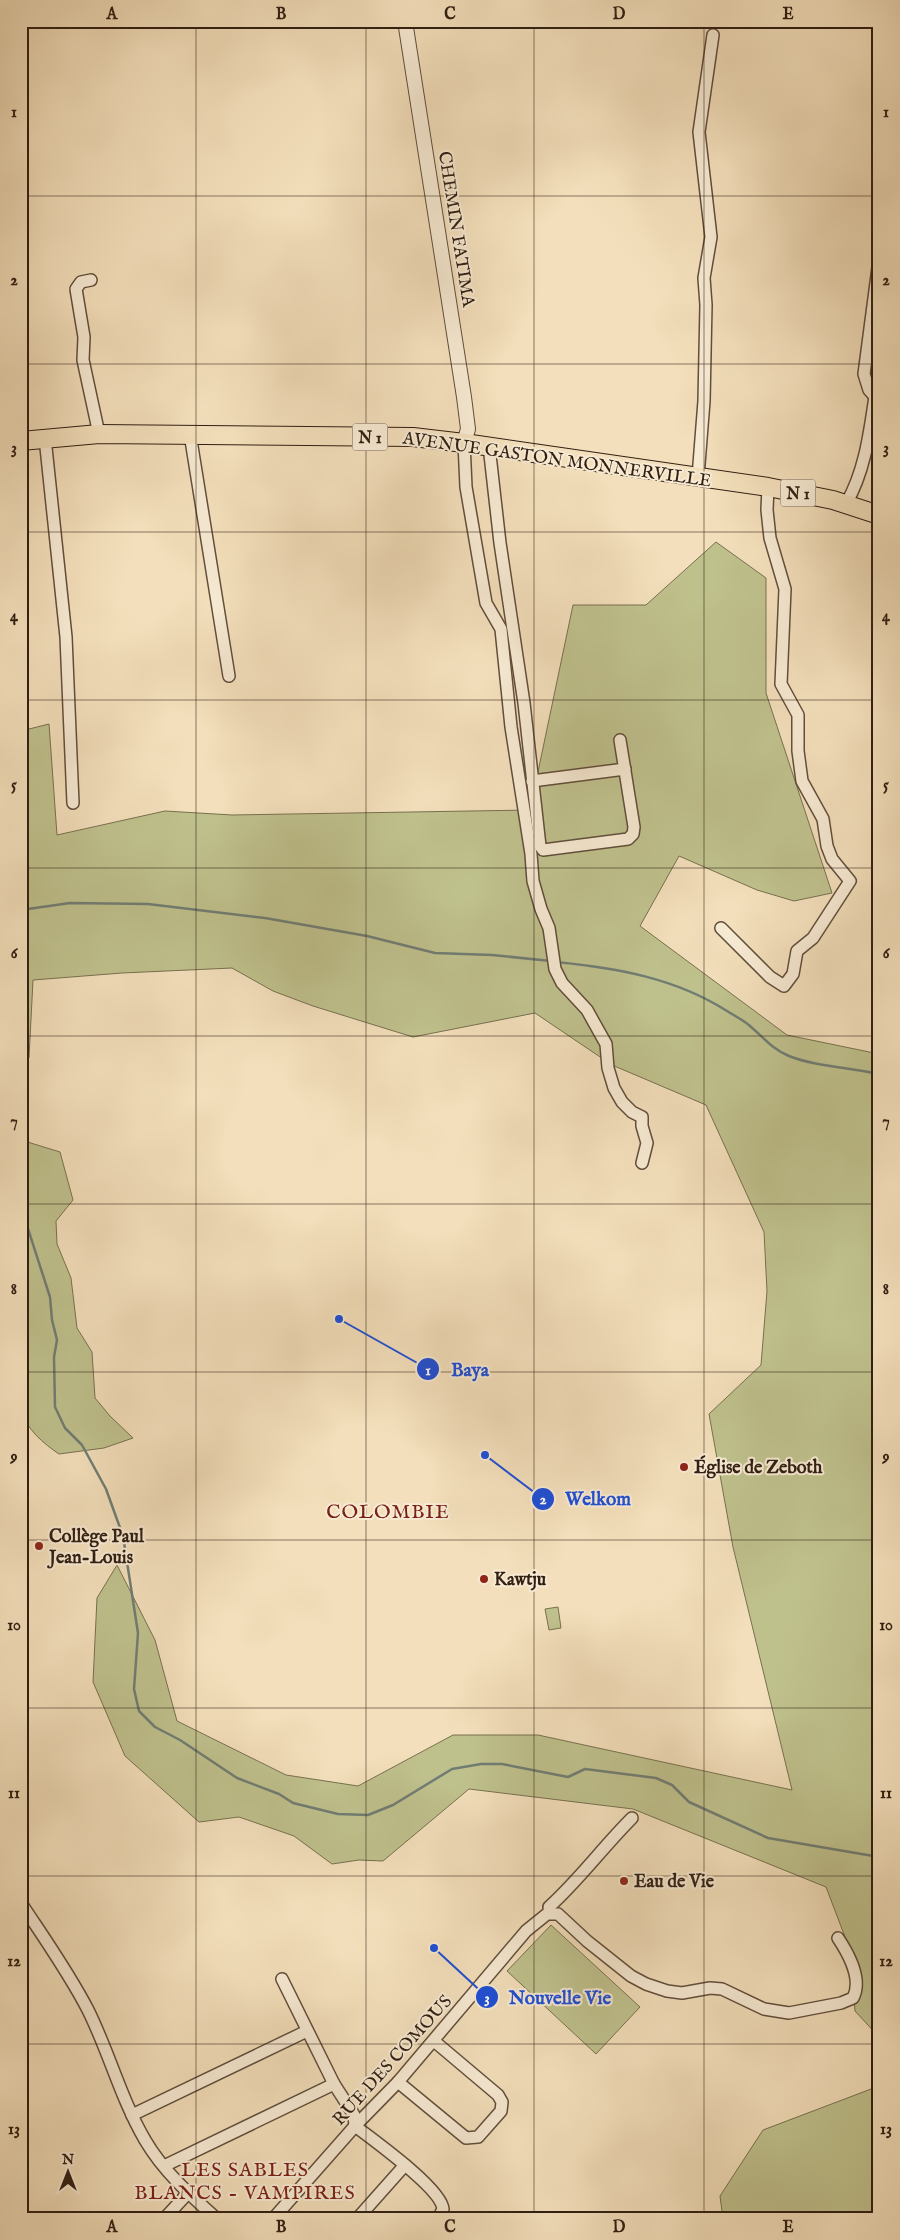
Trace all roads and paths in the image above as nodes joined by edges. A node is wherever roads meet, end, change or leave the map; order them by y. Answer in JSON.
{"nodes":[{"id":1,"x":405,"y":21,"type":"edge"},
{"id":2,"x":713,"y":35,"type":"dead end"},
{"id":3,"x":879,"y":260,"type":"edge"},
{"id":4,"x":90,"y":280,"type":"dead end"},
{"id":5,"x":879,"y":372,"type":"edge"},
{"id":6,"x":876,"y":398,"type":"junction"},
{"id":7,"x":99,"y":434,"type":"junction"},
{"id":8,"x":190,"y":434,"type":"junction"},
{"id":9,"x":45,"y":438,"type":"junction"},
{"id":10,"x":21,"y":441,"type":"edge"},
{"id":11,"x":464,"y":443,"type":"junction"},
{"id":12,"x":489,"y":446,"type":"junction"},
{"id":13,"x":698,"y":477,"type":"junction"},
{"id":14,"x":768,"y":487,"type":"junction"},
{"id":15,"x":846,"y":504,"type":"junction"},
{"id":16,"x":879,"y":515,"type":"edge"},
{"id":17,"x":229,"y":676,"type":"dead end"},
{"id":18,"x":620,"y":740,"type":"dead end"},
{"id":19,"x":625,"y":769,"type":"junction"},
{"id":20,"x":532,"y":781,"type":"junction"},
{"id":21,"x":73,"y":803,"type":"dead end"},
{"id":22,"x":721,"y":928,"type":"dead end"},
{"id":23,"x":642,"y":1163,"type":"dead end"},
{"id":24,"x":632,"y":1818,"type":"dead end"},
{"id":25,"x":21,"y":1903,"type":"edge"},
{"id":26,"x":550,"y":1913,"type":"junction"},
{"id":27,"x":838,"y":1938,"type":"dead end"},
{"id":28,"x":282,"y":1979,"type":"dead end"},
{"id":29,"x":307,"y":2031,"type":"junction"},
{"id":30,"x":434,"y":2041,"type":"junction"},
{"id":31,"x":398,"y":2082,"type":"junction"},
{"id":32,"x":334,"y":2084,"type":"junction"},
{"id":33,"x":132,"y":2115,"type":"junction"},
{"id":34,"x":355,"y":2126,"type":"junction"},
{"id":35,"x":405,"y":2165,"type":"junction"},
{"id":36,"x":164,"y":2166,"type":"junction"},
{"id":37,"x":188,"y":2193,"type":"junction"},
{"id":38,"x":439,"y":2217,"type":"edge"},
{"id":39,"x":164,"y":2219,"type":"edge"},
{"id":40,"x":217,"y":2219,"type":"edge"},
{"id":41,"x":273,"y":2219,"type":"edge"},
{"id":42,"x":357,"y":2219,"type":"edge"}],
"edges":[{"from":1,"to":11,"type":"street","name":"CHEMIN FATIMA"},
{"from":2,"to":13,"type":"street"},
{"from":3,"to":6,"type":"street"},
{"from":4,"to":7,"type":"street"},
{"from":5,"to":6,"type":"street"},
{"from":6,"to":15,"type":"street"},
{"from":7,"to":8,"type":"main road","name":"AVENUE GASTON MONNERVILLE","number":"N 1"},
{"from":7,"to":9,"type":"main road","name":"AVENUE GASTON MONNERVILLE","number":"N 1"},
{"from":8,"to":11,"type":"main road","name":"AVENUE GASTON MONNERVILLE","number":"N 1"},
{"from":8,"to":17,"type":"street"},
{"from":9,"to":10,"type":"main road","name":"AVENUE GASTON MONNERVILLE","number":"N 1"},
{"from":9,"to":21,"type":"street"},
{"from":11,"to":12,"type":"main road","name":"AVENUE GASTON MONNERVILLE","number":"N 1"},
{"from":11,"to":23,"type":"street"},
{"from":12,"to":13,"type":"main road","name":"AVENUE GASTON MONNERVILLE","number":"N 1"},
{"from":12,"to":20,"type":"street"},
{"from":13,"to":14,"type":"main road","name":"AVENUE GASTON MONNERVILLE","number":"N 1"},
{"from":14,"to":15,"type":"main road","name":"AVENUE GASTON MONNERVILLE","number":"N 1"},
{"from":14,"to":22,"type":"street"},
{"from":15,"to":16,"type":"main road","name":"AVENUE GASTON MONNERVILLE","number":"N 1"},
{"from":18,"to":19,"type":"street"},
{"from":19,"to":20,"type":"street"},
{"from":19,"to":20,"type":"street"},
{"from":24,"to":26,"type":"street","name":"RUE DES COMOUS"},
{"from":25,"to":33,"type":"street"},
{"from":26,"to":27,"type":"street"},
{"from":26,"to":30,"type":"street","name":"RUE DES COMOUS"},
{"from":28,"to":29,"type":"street"},
{"from":29,"to":32,"type":"street"},
{"from":29,"to":33,"type":"street"},
{"from":30,"to":31,"type":"street","name":"RUE DES COMOUS"},
{"from":30,"to":31,"type":"street"},
{"from":31,"to":34,"type":"street","name":"RUE DES COMOUS"},
{"from":32,"to":34,"type":"street"},
{"from":32,"to":36,"type":"street"},
{"from":33,"to":36,"type":"street"},
{"from":34,"to":35,"type":"street"},
{"from":34,"to":41,"type":"street","name":"RUE DES COMOUS"},
{"from":35,"to":38,"type":"street"},
{"from":35,"to":42,"type":"street"},
{"from":36,"to":37,"type":"street"},
{"from":37,"to":39,"type":"street"},
{"from":37,"to":40,"type":"street"}]}
